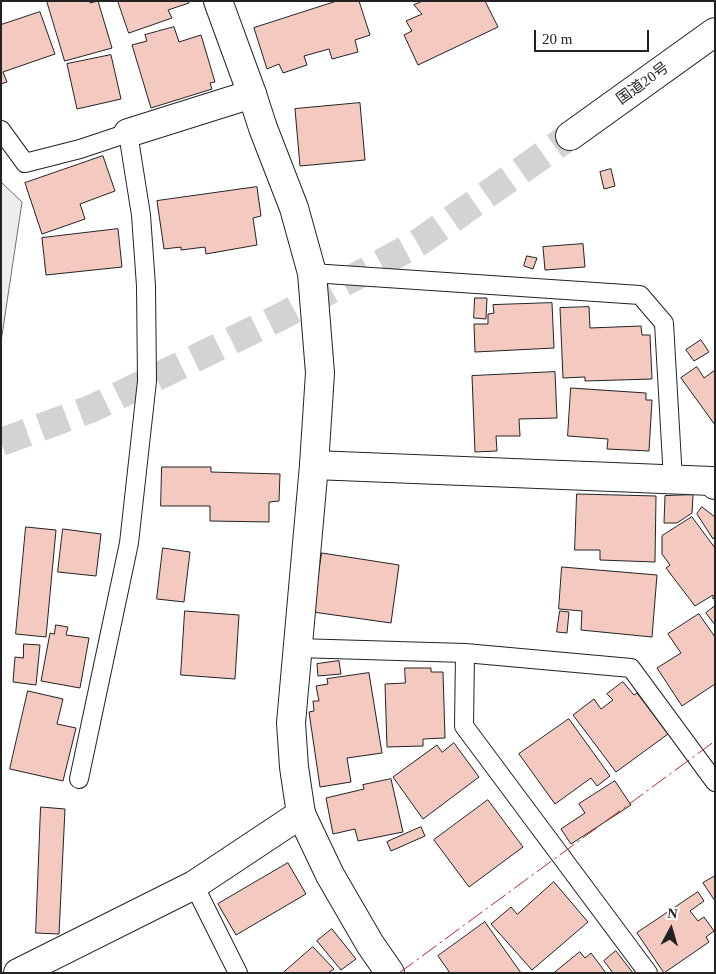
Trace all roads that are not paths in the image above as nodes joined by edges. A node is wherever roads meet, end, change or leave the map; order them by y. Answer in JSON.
{"nodes":[{"id":1,"x":218,"y":1,"type":"edge"},
{"id":2,"x":715,"y":32,"type":"edge"},
{"id":3,"x":252,"y":94,"type":"junction"},
{"id":4,"x":1,"y":130,"type":"edge"},
{"id":5,"x":128,"y":133,"type":"junction"},
{"id":6,"x":570,"y":136,"type":"tunnel mouth"},
{"id":7,"x":312,"y":273,"type":"junction"},
{"id":8,"x":314,"y":465,"type":"junction"},
{"id":9,"x":673,"y":480,"type":"junction"},
{"id":10,"x":715,"y":485,"type":"edge"},
{"id":11,"x":298,"y":648,"type":"junction"},
{"id":12,"x":465,"y":653,"type":"junction"},
{"id":13,"x":79,"y":779,"type":"dead end"},
{"id":14,"x":715,"y":782,"type":"edge"},
{"id":15,"x":301,"y":814,"type":"junction"},
{"id":16,"x":194,"y":886,"type":"junction"},
{"id":17,"x":18,"y":973,"type":"edge"},
{"id":18,"x":238,"y":973,"type":"edge"},
{"id":19,"x":390,"y":973,"type":"edge"},
{"id":20,"x":648,"y":973,"type":"edge"}],
"edges":[{"from":1,"to":3,"type":"main road"},
{"from":2,"to":6,"type":"main road","name":"国道20号"},
{"from":3,"to":5,"type":"main road"},
{"from":3,"to":7,"type":"main road"},
{"from":4,"to":5,"type":"lane"},
{"from":5,"to":13,"type":"lane"},
{"from":7,"to":8,"type":"main road"},
{"from":7,"to":9,"type":"lane"},
{"from":8,"to":9,"type":"main road"},
{"from":8,"to":11,"type":"main road"},
{"from":9,"to":10,"type":"main road"},
{"from":11,"to":12,"type":"lane"},
{"from":11,"to":15,"type":"main road"},
{"from":12,"to":14,"type":"lane"},
{"from":12,"to":20,"type":"lane"},
{"from":15,"to":16,"type":"main road"},
{"from":15,"to":19,"type":"main road"},
{"from":16,"to":17,"type":"main road"},
{"from":16,"to":18,"type":"lane"}]}
